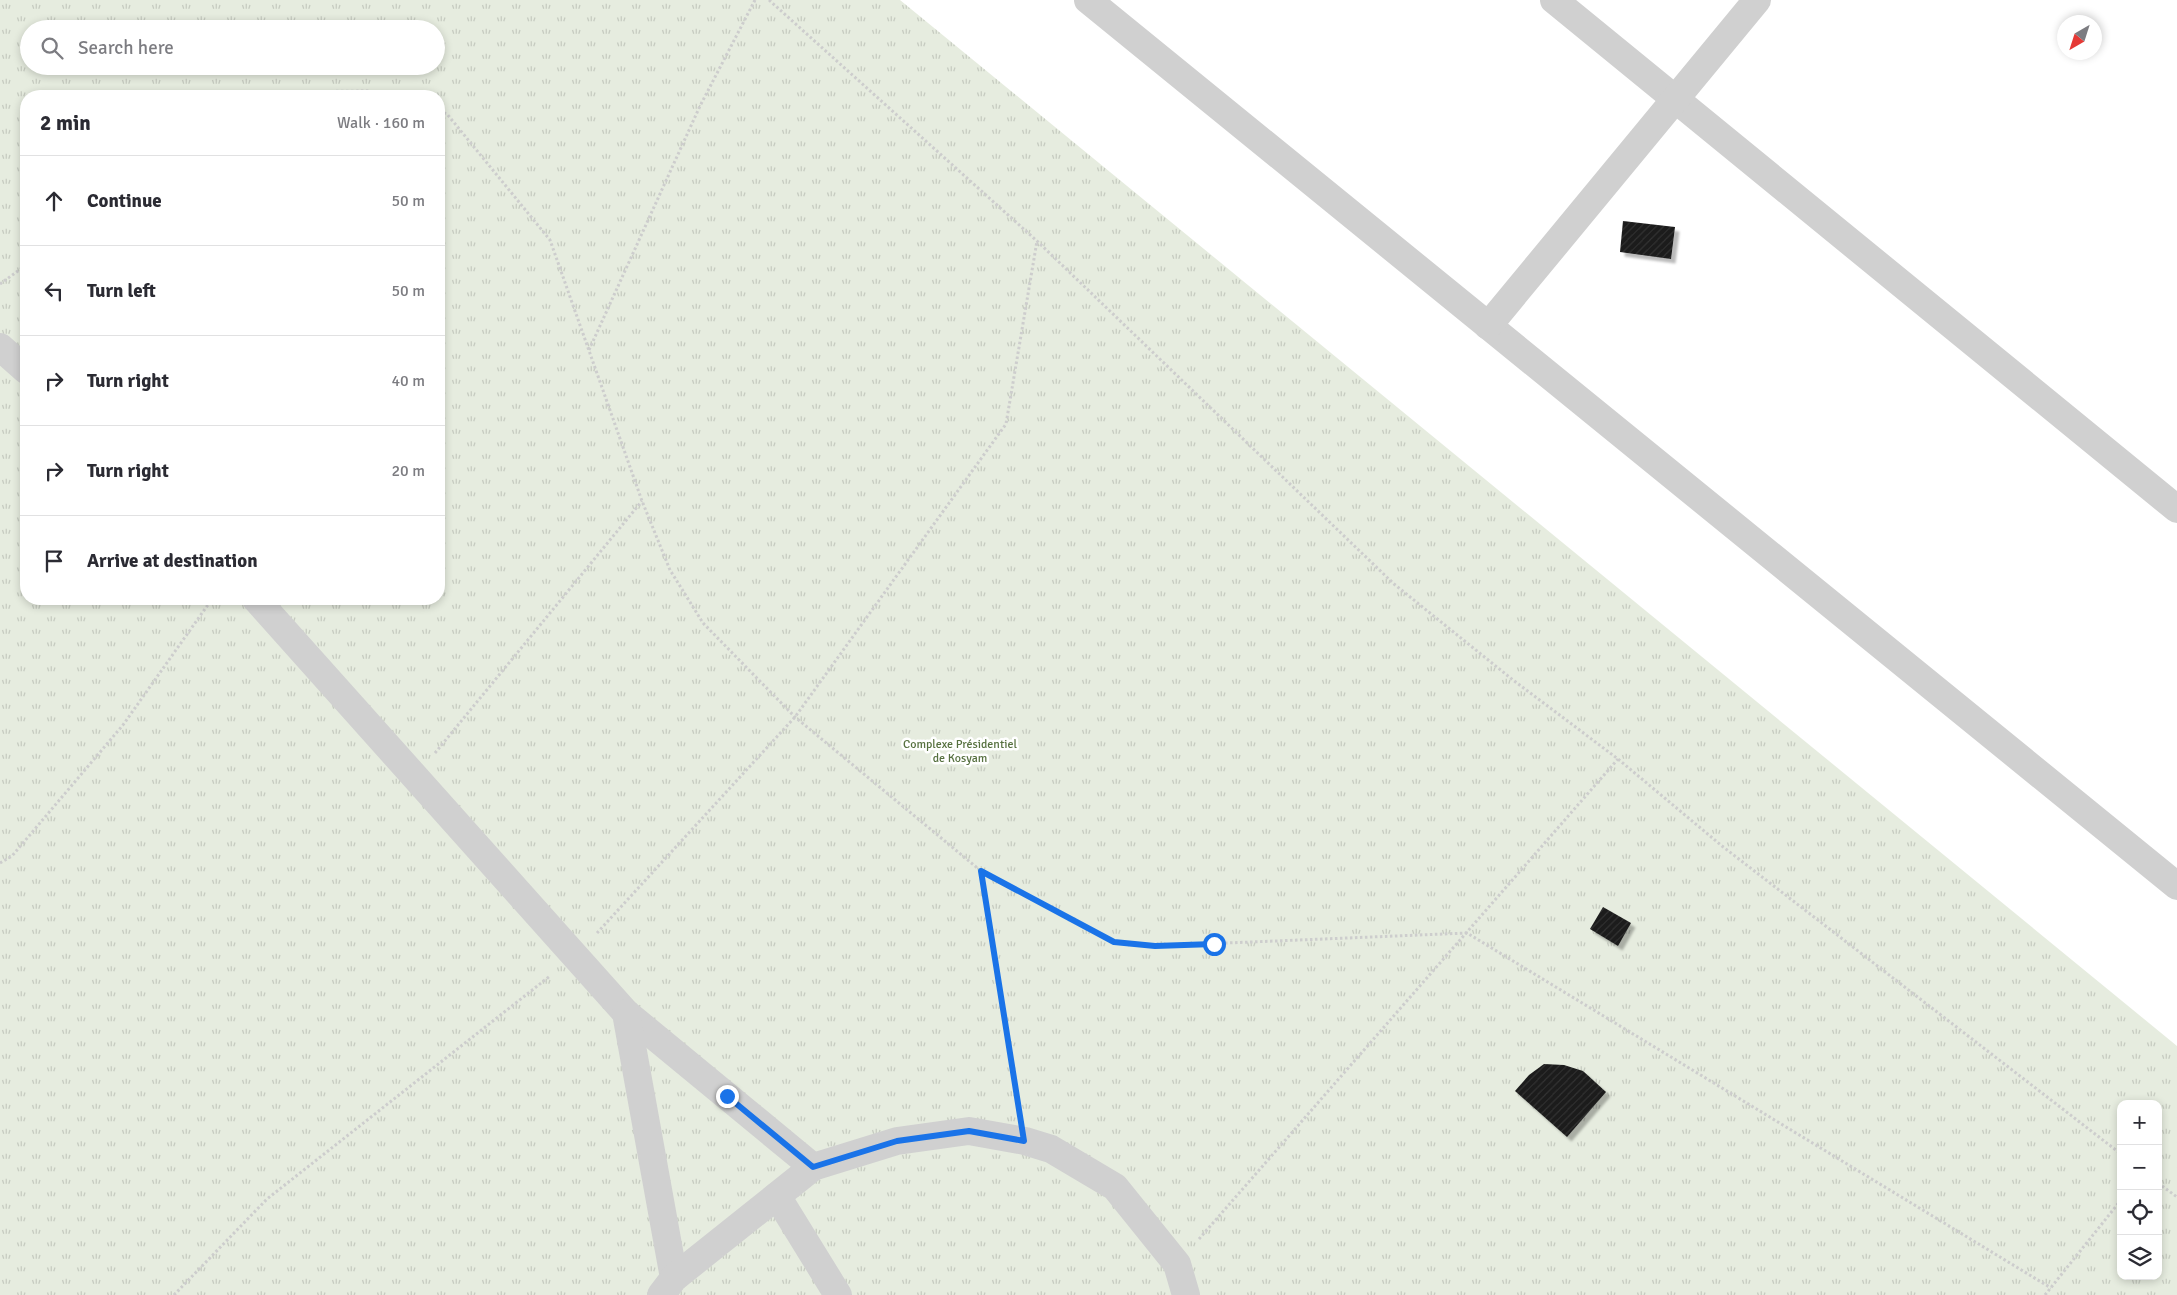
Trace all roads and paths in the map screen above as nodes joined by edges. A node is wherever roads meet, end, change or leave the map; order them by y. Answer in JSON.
{"nodes":[{"id":1,"x":755,"y":0,"type":"edge"},
{"id":2,"x":769,"y":0,"type":"edge"},
{"id":3,"x":1088,"y":0,"type":"edge"},
{"id":4,"x":1554,"y":0,"type":"edge"},
{"id":5,"x":1757,"y":0,"type":"edge"},
{"id":6,"x":1676,"y":99,"type":"junction"},
{"id":7,"x":445,"y":114,"type":"edge"},
{"id":8,"x":1037,"y":241,"type":"junction"},
{"id":9,"x":20,"y":269,"type":"edge"},
{"id":10,"x":0,"y":284,"type":"edge"},
{"id":11,"x":1488,"y":326,"type":"junction"},
{"id":12,"x":0,"y":347,"type":"edge"},
{"id":13,"x":589,"y":350,"type":"junction"},
{"id":14,"x":20,"y":365,"type":"edge"},
{"id":15,"x":642,"y":501,"type":"junction"},
{"id":16,"x":2177,"y":509,"type":"edge"},
{"id":17,"x":208,"y":605,"type":"edge"},
{"id":18,"x":261,"y":605,"type":"edge"},
{"id":19,"x":795,"y":717,"type":"junction"},
{"id":20,"x":1618,"y":759,"type":"junction"},
{"id":21,"x":415,"y":776,"type":"junction"},
{"id":22,"x":0,"y":863,"type":"edge"},
{"id":23,"x":981,"y":871,"type":"junction"},
{"id":24,"x":2177,"y":886,"type":"edge"},
{"id":25,"x":1467,"y":933,"type":"junction"},
{"id":26,"x":576,"y":956,"type":"junction"},
{"id":27,"x":626,"y":1013,"type":"junction"},
{"id":28,"x":1024,"y":1141,"type":"junction"},
{"id":29,"x":2117,"y":1151,"type":"edge"},
{"id":30,"x":813,"y":1167,"type":"junction"},
{"id":31,"x":2162,"y":1186,"type":"edge"},
{"id":32,"x":777,"y":1196,"type":"junction"},
{"id":33,"x":2177,"y":1197,"type":"edge"},
{"id":34,"x":2117,"y":1205,"type":"edge"},
{"id":35,"x":1177,"y":1264,"type":"junction"},
{"id":36,"x":667,"y":1286,"type":"edge"},
{"id":37,"x":2051,"y":1288,"type":"junction"},
{"id":38,"x":174,"y":1295,"type":"edge"},
{"id":39,"x":838,"y":1295,"type":"edge"},
{"id":40,"x":1186,"y":1295,"type":"edge"},
{"id":41,"x":2045,"y":1295,"type":"edge"}],
"edges":[{"from":1,"to":13,"type":"path"},
{"from":2,"to":8,"type":"path"},
{"from":3,"to":11,"type":"lane"},
{"from":4,"to":6,"type":"lane"},
{"from":5,"to":6,"type":"lane"},
{"from":6,"to":11,"type":"lane"},
{"from":6,"to":16,"type":"lane"},
{"from":7,"to":13,"type":"path"},
{"from":8,"to":19,"type":"path"},
{"from":8,"to":20,"type":"path"},
{"from":9,"to":10,"type":"path"},
{"from":11,"to":24,"type":"lane"},
{"from":12,"to":14,"type":"lane"},
{"from":13,"to":15,"type":"path"},
{"from":15,"to":19,"type":"path"},
{"from":15,"to":21,"type":"path"},
{"from":17,"to":22,"type":"path"},
{"from":18,"to":21,"type":"lane"},
{"from":19,"to":23,"type":"path"},
{"from":19,"to":26,"type":"path"},
{"from":20,"to":25,"type":"path"},
{"from":20,"to":29,"type":"path"},
{"from":21,"to":26,"type":"lane"},
{"from":23,"to":25,"type":"path"},
{"from":23,"to":28,"type":"path"},
{"from":25,"to":35,"type":"path"},
{"from":25,"to":37,"type":"path"},
{"from":26,"to":27,"type":"lane"},
{"from":26,"to":38,"type":"path"},
{"from":27,"to":30,"type":"lane"},
{"from":27,"to":36,"type":"lane"},
{"from":28,"to":30,"type":"lane"},
{"from":28,"to":35,"type":"lane"},
{"from":30,"to":32,"type":"lane"},
{"from":31,"to":33,"type":"path"},
{"from":32,"to":36,"type":"lane"},
{"from":32,"to":39,"type":"lane"},
{"from":34,"to":37,"type":"path"},
{"from":35,"to":40,"type":"lane"},
{"from":37,"to":41,"type":"path"}]}
